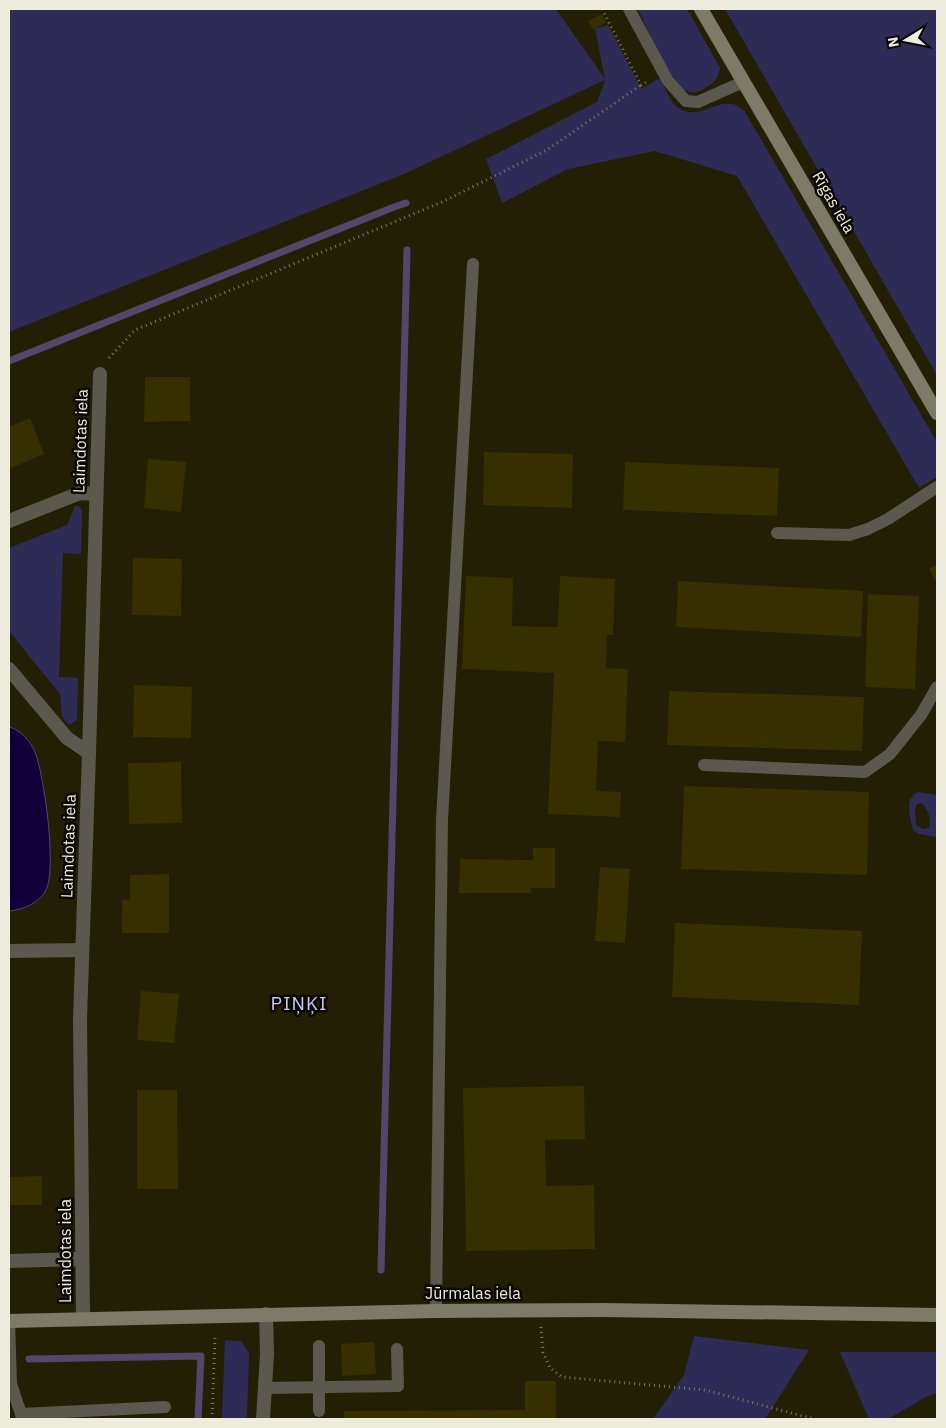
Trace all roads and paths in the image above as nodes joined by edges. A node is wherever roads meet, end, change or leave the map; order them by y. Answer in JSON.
{"nodes":[{"id":1,"x":602,"y":9,"type":"edge"},
{"id":2,"x":629,"y":9,"type":"edge"},
{"id":3,"x":701,"y":9,"type":"edge"},
{"id":4,"x":664,"y":73,"type":"junction"},
{"id":5,"x":744,"y":82,"type":"junction"},
{"id":6,"x":641,"y":85,"type":"junction"},
{"id":7,"x":473,"y":264,"type":"dead end"},
{"id":8,"x":100,"y":374,"type":"joint"},
{"id":9,"x":937,"y":413,"type":"edge"},
{"id":10,"x":937,"y":487,"type":"edge"},
{"id":11,"x":96,"y":494,"type":"junction"},
{"id":12,"x":9,"y":521,"type":"edge"},
{"id":13,"x":777,"y":533,"type":"dead end"},
{"id":14,"x":9,"y":669,"type":"edge"},
{"id":15,"x":937,"y":687,"type":"edge"},
{"id":16,"x":90,"y":753,"type":"junction"},
{"id":17,"x":704,"y":765,"type":"dead end"},
{"id":18,"x":82,"y":950,"type":"junction"},
{"id":19,"x":9,"y":951,"type":"edge"},
{"id":20,"x":82,"y":1259,"type":"junction"},
{"id":21,"x":9,"y":1261,"type":"edge"},
{"id":22,"x":436,"y":1311,"type":"junction"},
{"id":23,"x":266,"y":1314,"type":"junction"},
{"id":24,"x":937,"y":1315,"type":"edge"},
{"id":25,"x":83,"y":1319,"type":"junction"},
{"id":26,"x":9,"y":1321,"type":"edge"},
{"id":27,"x":541,"y":1325,"type":"dead end"},
{"id":28,"x":215,"y":1332,"type":"dead end"},
{"id":29,"x":318,"y":1346,"type":"dead end"},
{"id":30,"x":397,"y":1350,"type":"dead end"},
{"id":31,"x":318,"y":1387,"type":"junction"},
{"id":32,"x":264,"y":1388,"type":"junction"},
{"id":33,"x":165,"y":1408,"type":"dead end"},
{"id":34,"x":319,"y":1411,"type":"dead end"},
{"id":35,"x":22,"y":1416,"type":"edge"},
{"id":36,"x":212,"y":1419,"type":"edge"},
{"id":37,"x":263,"y":1419,"type":"edge"},
{"id":38,"x":814,"y":1419,"type":"edge"}],
"edges":[{"from":1,"to":6,"type":"path"},
{"from":2,"to":4,"type":"lane"},
{"from":3,"to":5,"type":"main road","name":"Rīgas iela"},
{"from":4,"to":5,"type":"lane"},
{"from":4,"to":6,"type":"path"},
{"from":5,"to":9,"type":"main road","name":"Rīgas iela"},
{"from":6,"to":8,"type":"path"},
{"from":7,"to":22,"type":"lane"},
{"from":8,"to":11,"type":"street","name":"Laimdotas iela"},
{"from":10,"to":13,"type":"lane"},
{"from":11,"to":12,"type":"street"},
{"from":11,"to":16,"type":"street","name":"Laimdotas iela"},
{"from":14,"to":16,"type":"street"},
{"from":15,"to":17,"type":"lane"},
{"from":16,"to":18,"type":"street","name":"Laimdotas iela"},
{"from":18,"to":19,"type":"street"},
{"from":18,"to":20,"type":"street","name":"Laimdotas iela"},
{"from":20,"to":21,"type":"street"},
{"from":20,"to":25,"type":"street","name":"Laimdotas iela"},
{"from":22,"to":23,"type":"main road","name":"Jūrmalas iela"},
{"from":22,"to":24,"type":"main road","name":"Jūrmalas iela"},
{"from":23,"to":25,"type":"main road","name":"Jūrmalas iela"},
{"from":23,"to":32,"type":"street"},
{"from":25,"to":26,"type":"main road","name":"Jūrmalas iela"},
{"from":26,"to":35,"type":"lane"},
{"from":27,"to":38,"type":"path"},
{"from":28,"to":36,"type":"path"},
{"from":29,"to":31,"type":"lane"},
{"from":30,"to":31,"type":"lane"},
{"from":31,"to":32,"type":"lane"},
{"from":31,"to":34,"type":"lane"},
{"from":32,"to":37,"type":"street"},
{"from":33,"to":35,"type":"lane"}]}
